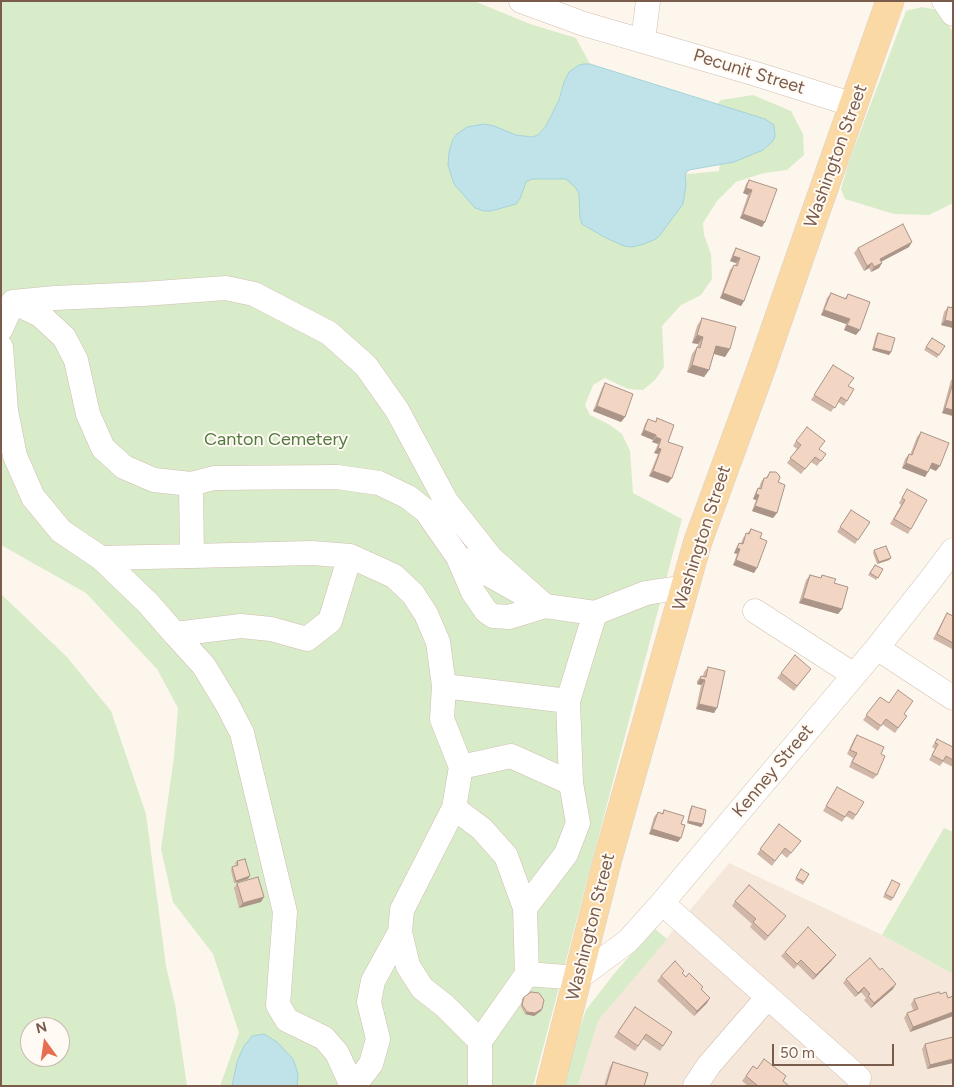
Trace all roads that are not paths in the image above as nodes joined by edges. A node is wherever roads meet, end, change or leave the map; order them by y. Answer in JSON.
{"nodes":[{"id":1,"x":521,"y":1,"type":"edge"},
{"id":2,"x":648,"y":1,"type":"edge"},
{"id":3,"x":890,"y":1,"type":"edge"},
{"id":4,"x":944,"y":1,"type":"edge"},
{"id":5,"x":953,"y":14,"type":"edge"},
{"id":6,"x":643,"y":41,"type":"junction"},
{"id":7,"x":854,"y":105,"type":"junction"},
{"id":8,"x":13,"y":302,"type":"junction"},
{"id":9,"x":1,"y":329,"type":"edge"},
{"id":10,"x":1,"y":347,"type":"edge"},
{"id":11,"x":191,"y":484,"type":"junction"},
{"id":12,"x":953,"y":550,"type":"edge"},
{"id":13,"x":192,"y":556,"type":"junction"},
{"id":14,"x":350,"y":556,"type":"junction"},
{"id":15,"x":458,"y":557,"type":"junction"},
{"id":16,"x":101,"y":558,"type":"junction"},
{"id":17,"x":685,"y":587,"type":"junction"},
{"id":18,"x":545,"y":606,"type":"junction"},
{"id":19,"x":755,"y":611,"type":"dead end"},
{"id":20,"x":595,"y":613,"type":"junction"},
{"id":21,"x":175,"y":634,"type":"junction"},
{"id":22,"x":877,"y":648,"type":"junction"},
{"id":23,"x":854,"y":675,"type":"junction"},
{"id":24,"x":444,"y":686,"type":"junction"},
{"id":25,"x":953,"y":698,"type":"edge"},
{"id":26,"x":568,"y":700,"type":"junction"},
{"id":27,"x":461,"y":767,"type":"junction"},
{"id":28,"x":571,"y":783,"type":"junction"},
{"id":29,"x":454,"y":808,"type":"junction"},
{"id":30,"x":662,"y":903,"type":"junction"},
{"id":31,"x":525,"y":908,"type":"junction"},
{"id":32,"x":400,"y":932,"type":"junction"},
{"id":33,"x":527,"y":974,"type":"junction"},
{"id":34,"x":578,"y":978,"type":"junction"},
{"id":35,"x":768,"y":998,"type":"junction"},
{"id":36,"x":480,"y":1041,"type":"junction"},
{"id":37,"x":859,"y":1078,"type":"dead end"},
{"id":38,"x":353,"y":1086,"type":"edge"},
{"id":39,"x":480,"y":1086,"type":"edge"},
{"id":40,"x":550,"y":1086,"type":"edge"},
{"id":41,"x":695,"y":1086,"type":"edge"}],
"edges":[{"from":1,"to":6,"type":"street","name":"Pecunit Street"},
{"from":2,"to":6,"type":"street"},
{"from":3,"to":7,"type":"main road","name":"Washington Street"},
{"from":4,"to":5,"type":"street"},
{"from":6,"to":7,"type":"street","name":"Pecunit Street"},
{"from":7,"to":17,"type":"main road","name":"Washington Street"},
{"from":8,"to":9,"type":"street"},
{"from":8,"to":11,"type":"street"},
{"from":8,"to":18,"type":"street"},
{"from":10,"to":16,"type":"street"},
{"from":11,"to":13,"type":"street"},
{"from":11,"to":15,"type":"street"},
{"from":12,"to":22,"type":"street","name":"Kenney Street"},
{"from":13,"to":14,"type":"street"},
{"from":13,"to":16,"type":"street"},
{"from":14,"to":21,"type":"street"},
{"from":14,"to":24,"type":"street"},
{"from":15,"to":18,"type":"street"},
{"from":15,"to":18,"type":"street"},
{"from":16,"to":21,"type":"street"},
{"from":17,"to":20,"type":"street"},
{"from":17,"to":34,"type":"main road","name":"Washington Street"},
{"from":18,"to":20,"type":"street"},
{"from":19,"to":23,"type":"street"},
{"from":20,"to":26,"type":"street"},
{"from":21,"to":38,"type":"street"},
{"from":22,"to":23,"type":"street","name":"Kenney Street"},
{"from":22,"to":25,"type":"street"},
{"from":23,"to":30,"type":"street","name":"Kenney Street"},
{"from":24,"to":26,"type":"street"},
{"from":24,"to":27,"type":"street"},
{"from":26,"to":28,"type":"street"},
{"from":27,"to":28,"type":"street"},
{"from":27,"to":29,"type":"street"},
{"from":28,"to":31,"type":"street"},
{"from":29,"to":31,"type":"street"},
{"from":29,"to":32,"type":"street"},
{"from":30,"to":34,"type":"street","name":"Kenney Street"},
{"from":30,"to":35,"type":"street"},
{"from":31,"to":33,"type":"street"},
{"from":32,"to":36,"type":"street"},
{"from":32,"to":38,"type":"street"},
{"from":33,"to":34,"type":"street"},
{"from":33,"to":36,"type":"street"},
{"from":34,"to":40,"type":"main road","name":"Washington Street"},
{"from":35,"to":37,"type":"street"},
{"from":35,"to":41,"type":"street"},
{"from":36,"to":39,"type":"street"}]}
